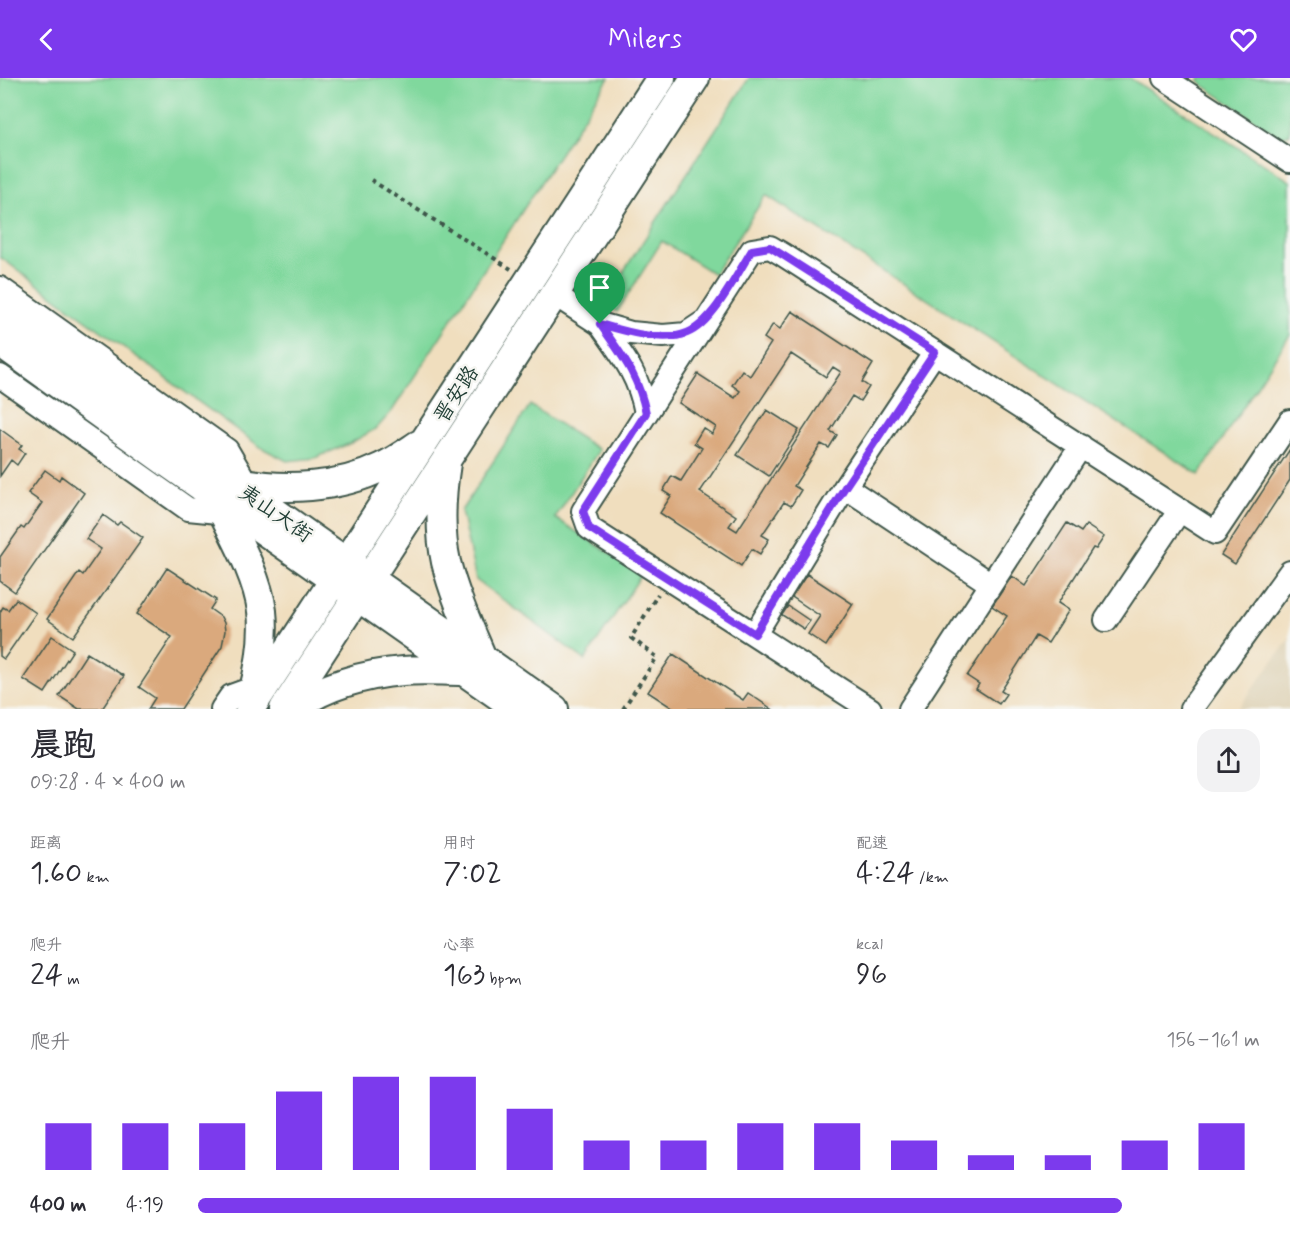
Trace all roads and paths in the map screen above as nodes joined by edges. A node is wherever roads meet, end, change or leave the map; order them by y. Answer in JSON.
{"nodes":[{"id":1,"x":661,"y":78,"type":"edge"},
{"id":2,"x":694,"y":78,"type":"edge"},
{"id":3,"x":1173,"y":80,"type":"edge"},
{"id":4,"x":1290,"y":161,"type":"edge"},
{"id":5,"x":372,"y":180,"type":"dead end"},
{"id":6,"x":530,"y":280,"type":"junction"},
{"id":7,"x":0,"y":288,"type":"edge"},
{"id":8,"x":554,"y":294,"type":"junction"},
{"id":9,"x":0,"y":314,"type":"edge"},
{"id":10,"x":708,"y":319,"type":"junction"},
{"id":11,"x":600,"y":324,"type":"junction"},
{"id":12,"x":0,"y":342,"type":"edge"},
{"id":13,"x":935,"y":352,"type":"junction"},
{"id":14,"x":0,"y":376,"type":"edge"},
{"id":15,"x":646,"y":413,"type":"junction"},
{"id":16,"x":1290,"y":421,"type":"edge"},
{"id":17,"x":425,"y":441,"type":"junction"},
{"id":18,"x":1081,"y":446,"type":"junction"},
{"id":19,"x":447,"y":459,"type":"junction"},
{"id":20,"x":845,"y":487,"type":"junction"},
{"id":21,"x":235,"y":497,"type":"junction"},
{"id":22,"x":1180,"y":510,"type":"junction"},
{"id":23,"x":340,"y":571,"type":"junction"},
{"id":24,"x":1290,"y":572,"type":"edge"},
{"id":25,"x":668,"y":578,"type":"junction"},
{"id":26,"x":992,"y":584,"type":"junction"},
{"id":27,"x":363,"y":587,"type":"junction"},
{"id":28,"x":1106,"y":620,"type":"dead end"},
{"id":29,"x":755,"y":634,"type":"junction"},
{"id":30,"x":473,"y":664,"type":"junction"},
{"id":31,"x":255,"y":697,"type":"edge"},
{"id":32,"x":222,"y":709,"type":"edge"},
{"id":33,"x":284,"y":709,"type":"edge"},
{"id":34,"x":293,"y":709,"type":"edge"},
{"id":35,"x":518,"y":709,"type":"edge"},
{"id":36,"x":554,"y":709,"type":"edge"},
{"id":37,"x":623,"y":709,"type":"edge"},
{"id":38,"x":870,"y":709,"type":"edge"},
{"id":39,"x":910,"y":709,"type":"edge"},
{"id":40,"x":1191,"y":709,"type":"edge"}],
"edges":[{"from":1,"to":6,"type":"main road","name":"晋安路"},
{"from":2,"to":8,"type":"main road","name":"晋安路"},
{"from":3,"to":4,"type":"street"},
{"from":5,"to":6,"type":"path"},
{"from":6,"to":17,"type":"main road","name":"晋安路"},
{"from":7,"to":21,"type":"street"},
{"from":8,"to":11,"type":"street"},
{"from":8,"to":19,"type":"main road","name":"晋安路"},
{"from":9,"to":21,"type":"main road","name":"夷山大街"},
{"from":10,"to":11,"type":"street"},
{"from":10,"to":13,"type":"street"},
{"from":10,"to":15,"type":"street"},
{"from":11,"to":15,"type":"street"},
{"from":12,"to":21,"type":"main road","name":"夷山大街"},
{"from":13,"to":18,"type":"street"},
{"from":13,"to":20,"type":"street"},
{"from":14,"to":21,"type":"street"},
{"from":15,"to":25,"type":"street"},
{"from":16,"to":22,"type":"street"},
{"from":17,"to":21,"type":"main road"},
{"from":17,"to":23,"type":"main road","name":"晋安路"},
{"from":18,"to":22,"type":"street"},
{"from":18,"to":26,"type":"street"},
{"from":19,"to":27,"type":"main road","name":"晋安路"},
{"from":19,"to":30,"type":"main road"},
{"from":20,"to":26,"type":"street"},
{"from":20,"to":29,"type":"street"},
{"from":21,"to":23,"type":"main road","name":"夷山大街"},
{"from":21,"to":31,"type":"main road"},
{"from":22,"to":28,"type":"street"},
{"from":23,"to":27,"type":"main road","name":"夷山大街"},
{"from":23,"to":31,"type":"main road","name":"晋安路"},
{"from":24,"to":40,"type":"street"},
{"from":25,"to":29,"type":"street"},
{"from":25,"to":37,"type":"path"},
{"from":26,"to":39,"type":"street"},
{"from":27,"to":30,"type":"main road","name":"夷山大街"},
{"from":27,"to":33,"type":"main road","name":"晋安路"},
{"from":29,"to":38,"type":"street"},
{"from":30,"to":34,"type":"main road"},
{"from":30,"to":35,"type":"main road","name":"夷山大街"},
{"from":30,"to":36,"type":"main road","name":"夷山大街"},
{"from":31,"to":32,"type":"street"}]}
